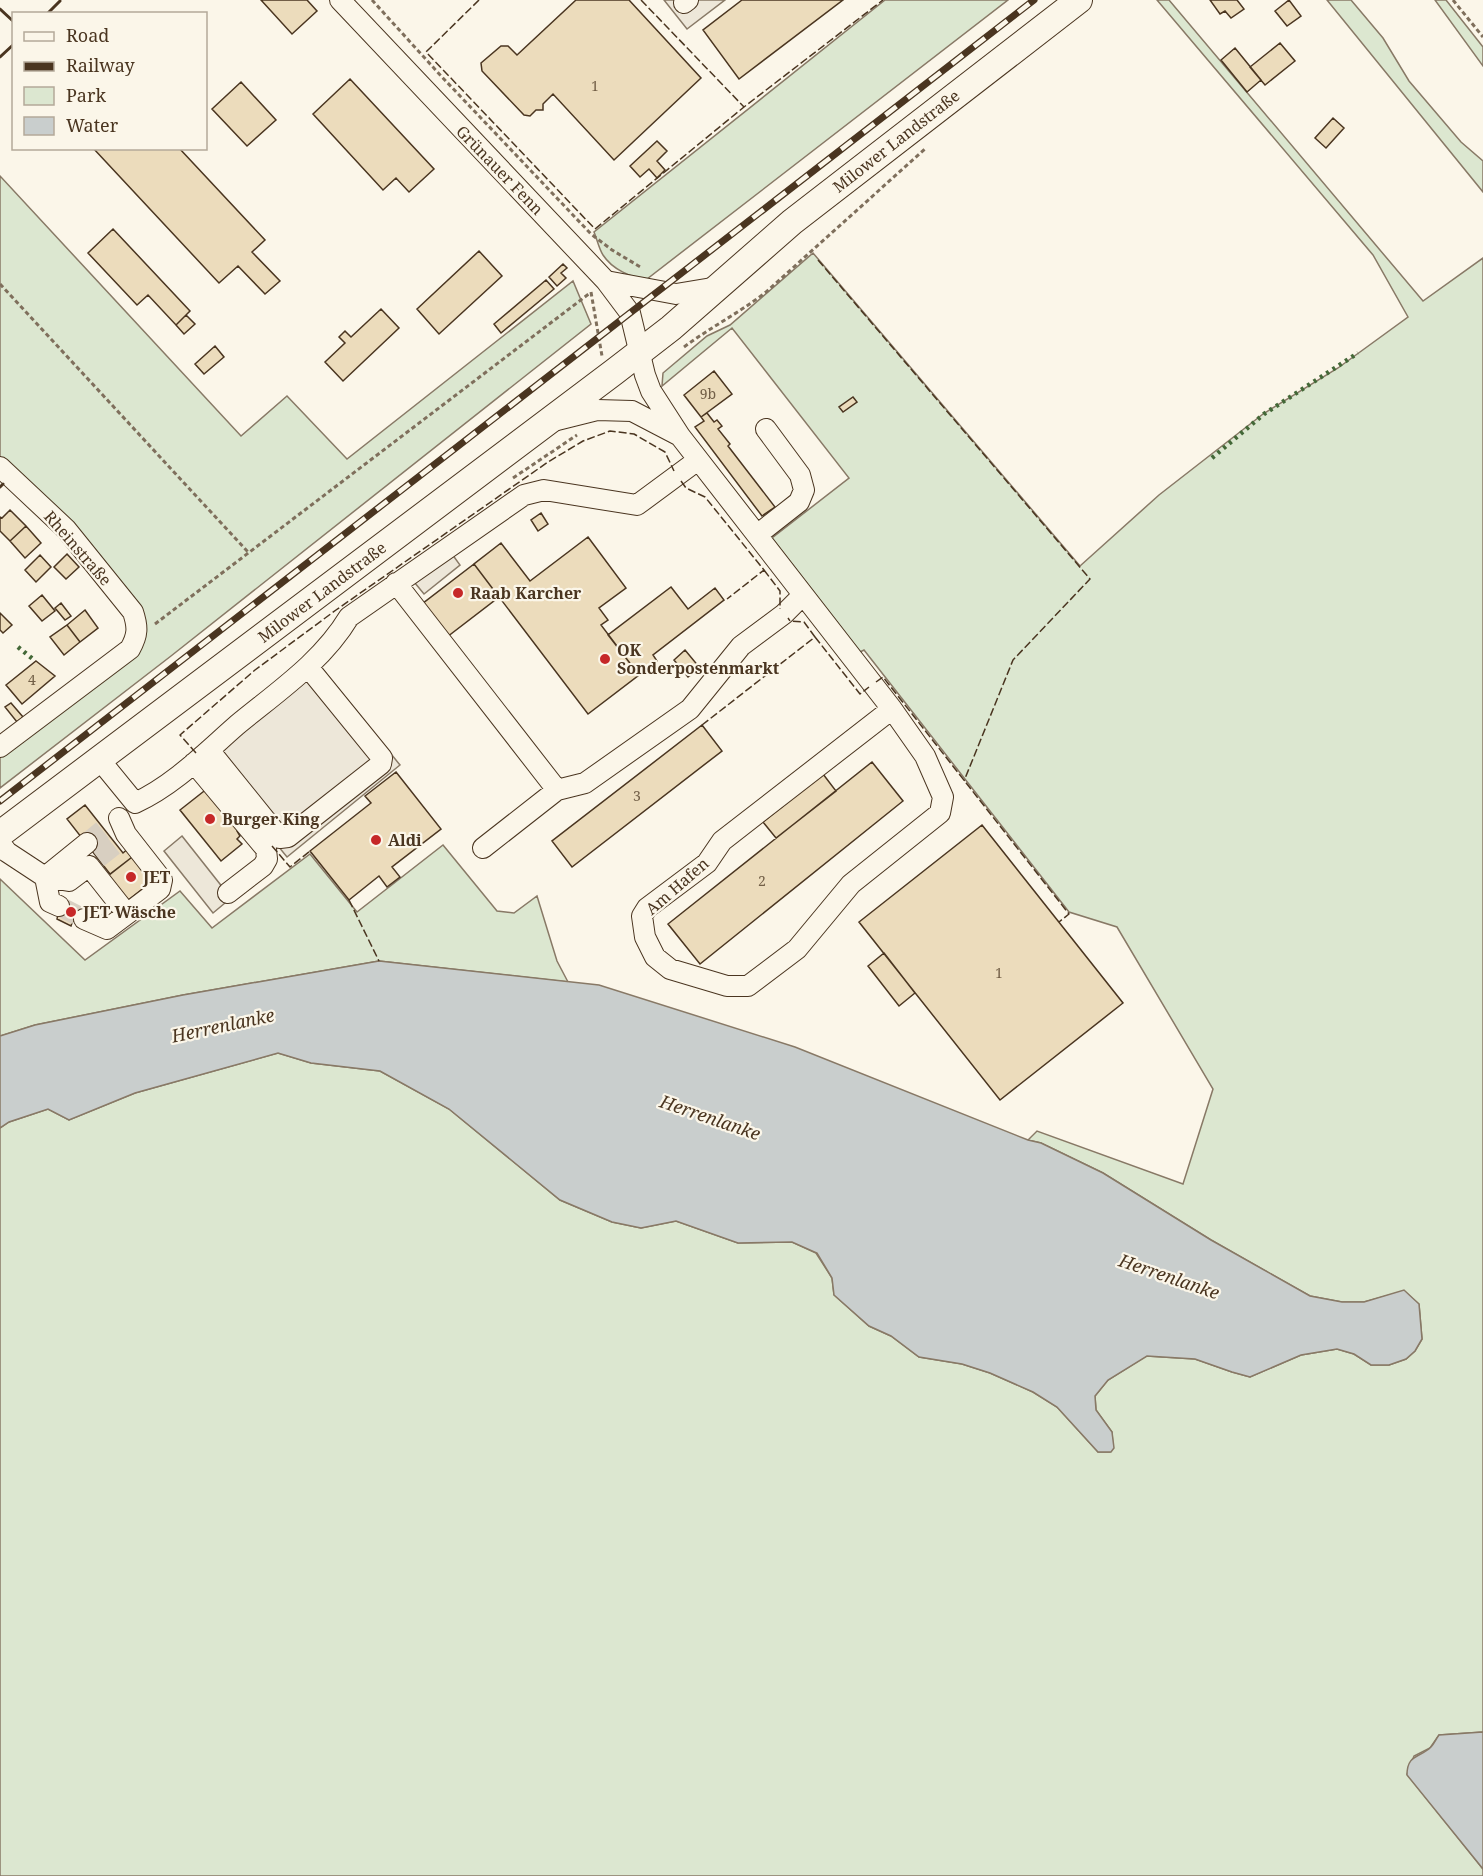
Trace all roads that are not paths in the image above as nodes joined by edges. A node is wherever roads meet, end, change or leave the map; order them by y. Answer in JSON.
{"nodes":[{"id":1,"x":340,"y":0,"type":"edge"},
{"id":2,"x":1079,"y":0,"type":"edge"},
{"id":3,"x":606,"y":280,"type":"junction"},
{"id":4,"x":718,"y":287,"type":"junction"},
{"id":5,"x":639,"y":353,"type":"junction"},
{"id":6,"x":545,"y":423,"type":"junction"},
{"id":7,"x":766,"y":429,"type":"dead end"},
{"id":8,"x":680,"y":436,"type":"junction"},
{"id":9,"x":698,"y":460,"type":"junction"},
{"id":10,"x":0,"y":467,"type":"edge"},
{"id":11,"x":757,"y":535,"type":"junction"},
{"id":12,"x":396,"y":583,"type":"junction"},
{"id":13,"x":802,"y":596,"type":"junction"},
{"id":14,"x":308,"y":667,"type":"junction"},
{"id":15,"x":892,"y":709,"type":"junction"},
{"id":16,"x":0,"y":747,"type":"edge"},
{"id":17,"x":202,"y":756,"type":"junction"},
{"id":18,"x":99,"y":759,"type":"junction"},
{"id":19,"x":557,"y":790,"type":"junction"},
{"id":20,"x":135,"y":803,"type":"junction"},
{"id":21,"x":0,"y":834,"type":"edge"},
{"id":22,"x":0,"y":843,"type":"edge"},
{"id":23,"x":483,"y":848,"type":"dead end"},
{"id":24,"x":45,"y":877,"type":"junction"},
{"id":25,"x":228,"y":893,"type":"dead end"},
{"id":26,"x":58,"y":906,"type":"tunnel mouth"},
{"id":27,"x":127,"y":914,"type":"junction"},
{"id":28,"x":84,"y":919,"type":"tunnel mouth"}],
"edges":[{"from":1,"to":3,"type":"street","name":"Grünauer Fenn"},
{"from":2,"to":4,"type":"main road","name":"Milower Landstraße"},
{"from":3,"to":4,"type":"street"},
{"from":3,"to":5,"type":"street","name":"Grünauer Fenn"},
{"from":4,"to":5,"type":"main road","name":"Milower Landstraße"},
{"from":5,"to":6,"type":"main road","name":"Milower Landstraße"},
{"from":5,"to":8,"type":"street","name":"Am Hafen"},
{"from":6,"to":8,"type":"street","name":"Milower Landstraße"},
{"from":6,"to":18,"type":"main road","name":"Milower Landstraße"},
{"from":7,"to":11,"type":"street"},
{"from":8,"to":9,"type":"street","name":"Am Hafen"},
{"from":9,"to":11,"type":"street","name":"Am Hafen"},
{"from":9,"to":12,"type":"street"},
{"from":10,"to":16,"type":"street","name":"Rheinstraße"},
{"from":11,"to":13,"type":"street","name":"Am Hafen"},
{"from":12,"to":14,"type":"street"},
{"from":12,"to":19,"type":"street"},
{"from":13,"to":15,"type":"street","name":"Am Hafen"},
{"from":13,"to":19,"type":"street"},
{"from":14,"to":17,"type":"street"},
{"from":14,"to":17,"type":"street"},
{"from":15,"to":15,"type":"street","name":"Am Hafen"},
{"from":17,"to":20,"type":"street"},
{"from":17,"to":25,"type":"street"},
{"from":18,"to":20,"type":"street"},
{"from":18,"to":21,"type":"main road","name":"Milower Landstraße"},
{"from":19,"to":23,"type":"street"},
{"from":20,"to":27,"type":"street"},
{"from":22,"to":24,"type":"street"},
{"from":24,"to":26,"type":"street"},
{"from":24,"to":27,"type":"street"},
{"from":27,"to":28,"type":"street"}]}
